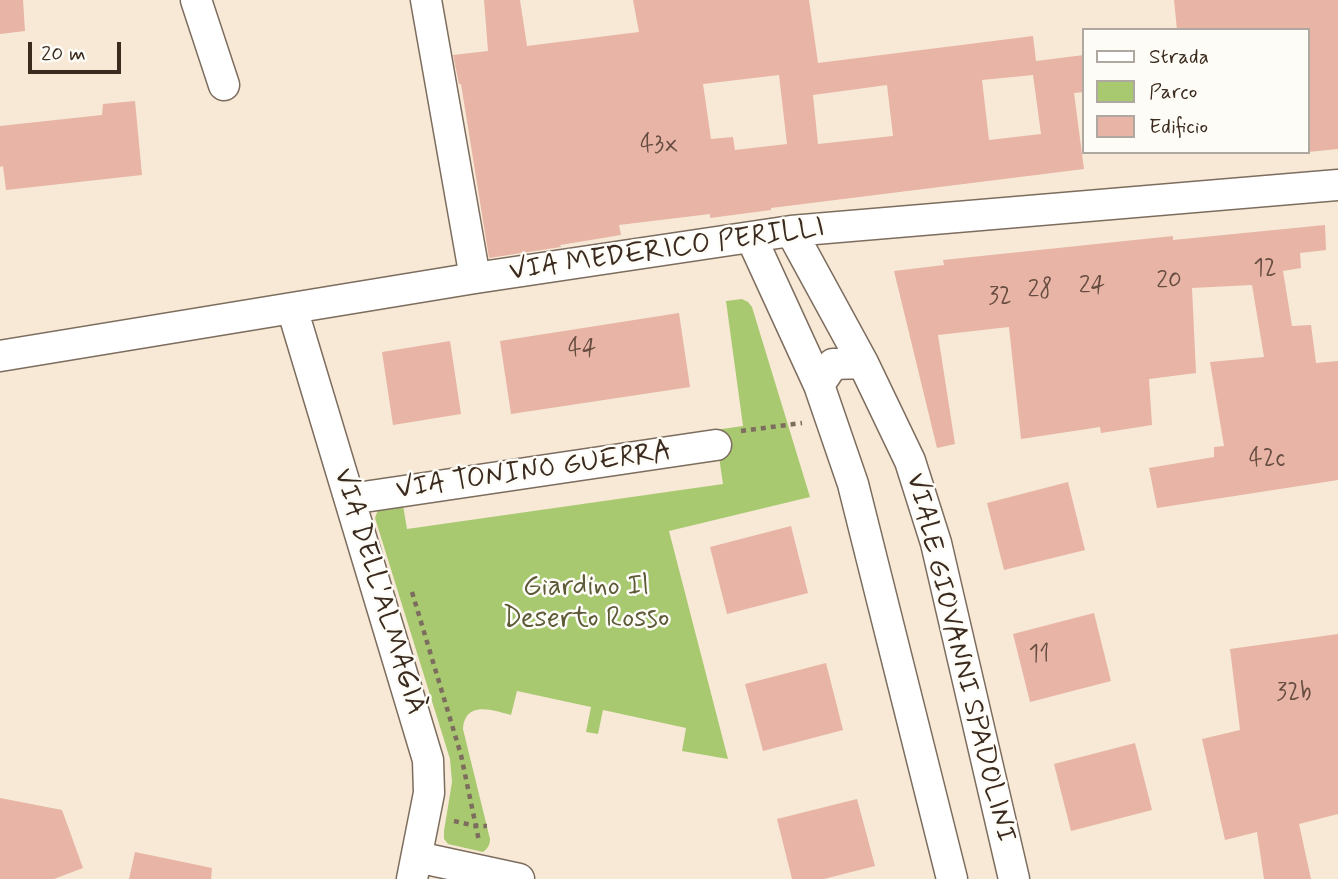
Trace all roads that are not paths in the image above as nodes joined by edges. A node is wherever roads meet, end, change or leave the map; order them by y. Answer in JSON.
{"nodes":[{"id":1,"x":196,"y":0,"type":"edge"},
{"id":2,"x":426,"y":0,"type":"edge"},
{"id":3,"x":224,"y":85,"type":"dead end"},
{"id":4,"x":1338,"y":185,"type":"edge"},
{"id":5,"x":792,"y":231,"type":"junction"},
{"id":6,"x":751,"y":237,"type":"junction"},
{"id":7,"x":475,"y":278,"type":"junction"},
{"id":8,"x":292,"y":308,"type":"junction"},
{"id":9,"x":0,"y":356,"type":"edge"},
{"id":10,"x":863,"y":363,"type":"junction"},
{"id":11,"x":819,"y":385,"type":"junction"},
{"id":12,"x":716,"y":445,"type":"road end"},
{"id":13,"x":351,"y":499,"type":"junction"},
{"id":14,"x":414,"y":868,"type":"edge"},
{"id":15,"x":519,"y":879,"type":"edge"},
{"id":16,"x":952,"y":879,"type":"edge"},
{"id":17,"x":1014,"y":879,"type":"edge"}],
"edges":[{"from":1,"to":3,"type":"street"},
{"from":2,"to":7,"type":"street"},
{"from":4,"to":5,"type":"street","name":"VIA MEDERICO PERILLI"},
{"from":5,"to":6,"type":"street","name":"VIA MEDERICO PERILLI"},
{"from":5,"to":10,"type":"street","name":"VIALE GIOVANNI SPADOLINI"},
{"from":6,"to":7,"type":"street","name":"VIA MEDERICO PERILLI"},
{"from":6,"to":11,"type":"street"},
{"from":7,"to":8,"type":"street","name":"VIA MEDERICO PERILLI"},
{"from":8,"to":9,"type":"street","name":"VIA MEDERICO PERILLI"},
{"from":8,"to":13,"type":"street","name":"VIA DELL'ALMAGIÀ"},
{"from":10,"to":11,"type":"street"},
{"from":10,"to":17,"type":"street","name":"VIALE GIOVANNI SPADOLINI"},
{"from":11,"to":16,"type":"street"},
{"from":12,"to":13,"type":"street","name":"VIA TONINO GUERRA"},
{"from":13,"to":14,"type":"street","name":"VIA DELL'ALMAGIÀ"},
{"from":14,"to":15,"type":"street"}]}
